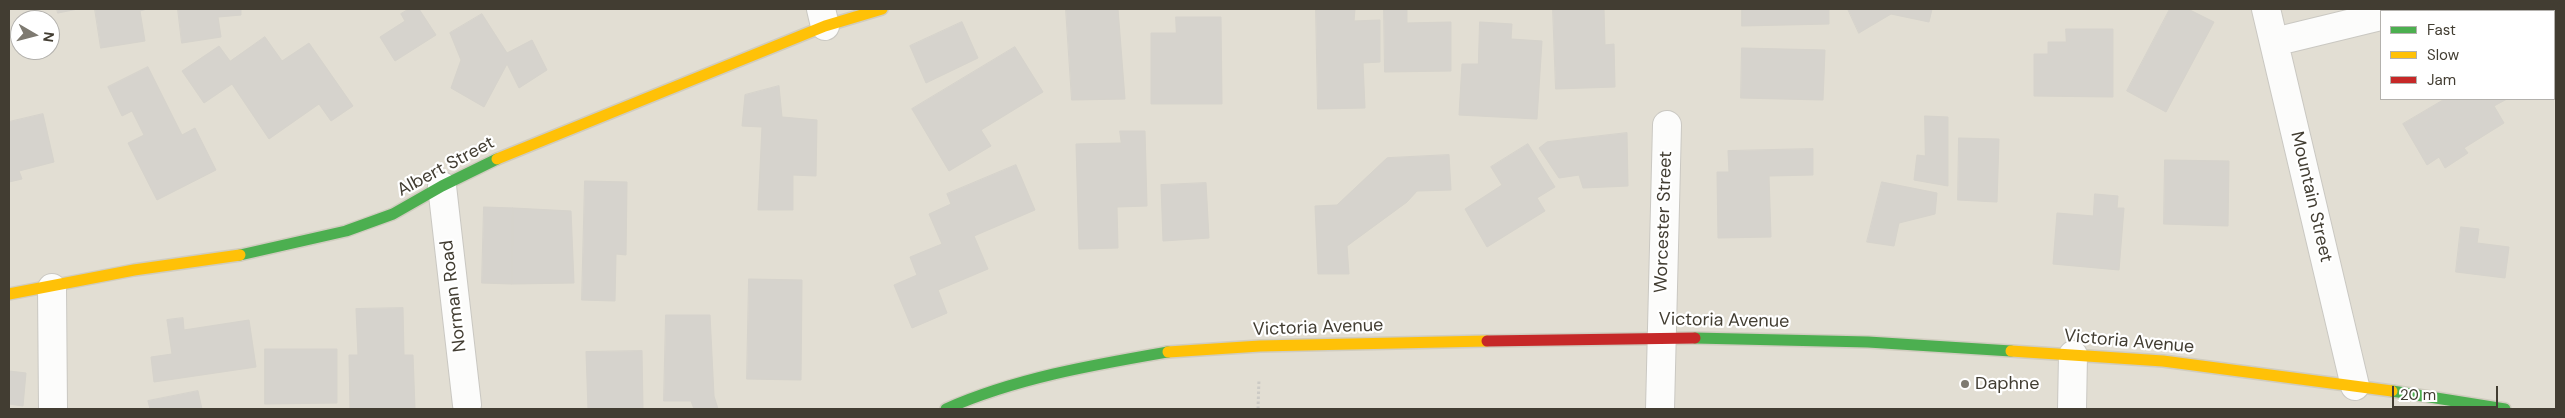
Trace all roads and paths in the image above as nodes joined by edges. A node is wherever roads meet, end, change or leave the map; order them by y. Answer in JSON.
{"nodes":[{"id":1,"x":882,"y":9,"type":"edge"},
{"id":2,"x":2266,"y":9,"type":"edge"},
{"id":3,"x":2380,"y":16,"type":"edge"},
{"id":4,"x":823,"y":18,"type":"edge"},
{"id":5,"x":2274,"y":42,"type":"junction"},
{"id":6,"x":1667,"y":126,"type":"dead end"},
{"id":7,"x":442,"y":186,"type":"junction"},
{"id":8,"x":52,"y":288,"type":"junction"},
{"id":9,"x":9,"y":294,"type":"edge"},
{"id":10,"x":1661,"y":337,"type":"junction"},
{"id":11,"x":2073,"y":355,"type":"junction"},
{"id":12,"x":1259,"y":379,"type":"dead end"},
{"id":13,"x":2355,"y":386,"type":"junction"},
{"id":14,"x":467,"y":405,"type":"dead end"},
{"id":15,"x":53,"y":409,"type":"edge"},
{"id":16,"x":946,"y":409,"type":"edge"},
{"id":17,"x":1258,"y":409,"type":"edge"},
{"id":18,"x":1660,"y":409,"type":"edge"},
{"id":19,"x":2072,"y":409,"type":"edge"},
{"id":20,"x":2505,"y":409,"type":"edge"}],
"edges":[{"from":1,"to":4,"type":"street","name":"Albert Street"},
{"from":2,"to":5,"type":"street","name":"Mountain Street"},
{"from":3,"to":5,"type":"street"},
{"from":4,"to":7,"type":"street","name":"Albert Street"},
{"from":5,"to":13,"type":"street","name":"Mountain Street"},
{"from":6,"to":10,"type":"street","name":"Worcester Street"},
{"from":7,"to":8,"type":"street","name":"Albert Street"},
{"from":7,"to":14,"type":"street","name":"Norman Road"},
{"from":8,"to":9,"type":"street","name":"Albert Street"},
{"from":8,"to":15,"type":"street"},
{"from":10,"to":11,"type":"street","name":"Victoria Avenue"},
{"from":10,"to":16,"type":"street","name":"Victoria Avenue"},
{"from":10,"to":18,"type":"street","name":"Worcester Street"},
{"from":11,"to":13,"type":"street","name":"Victoria Avenue"},
{"from":11,"to":19,"type":"street"},
{"from":12,"to":17,"type":"path"},
{"from":13,"to":20,"type":"street","name":"Victoria Avenue"}]}
